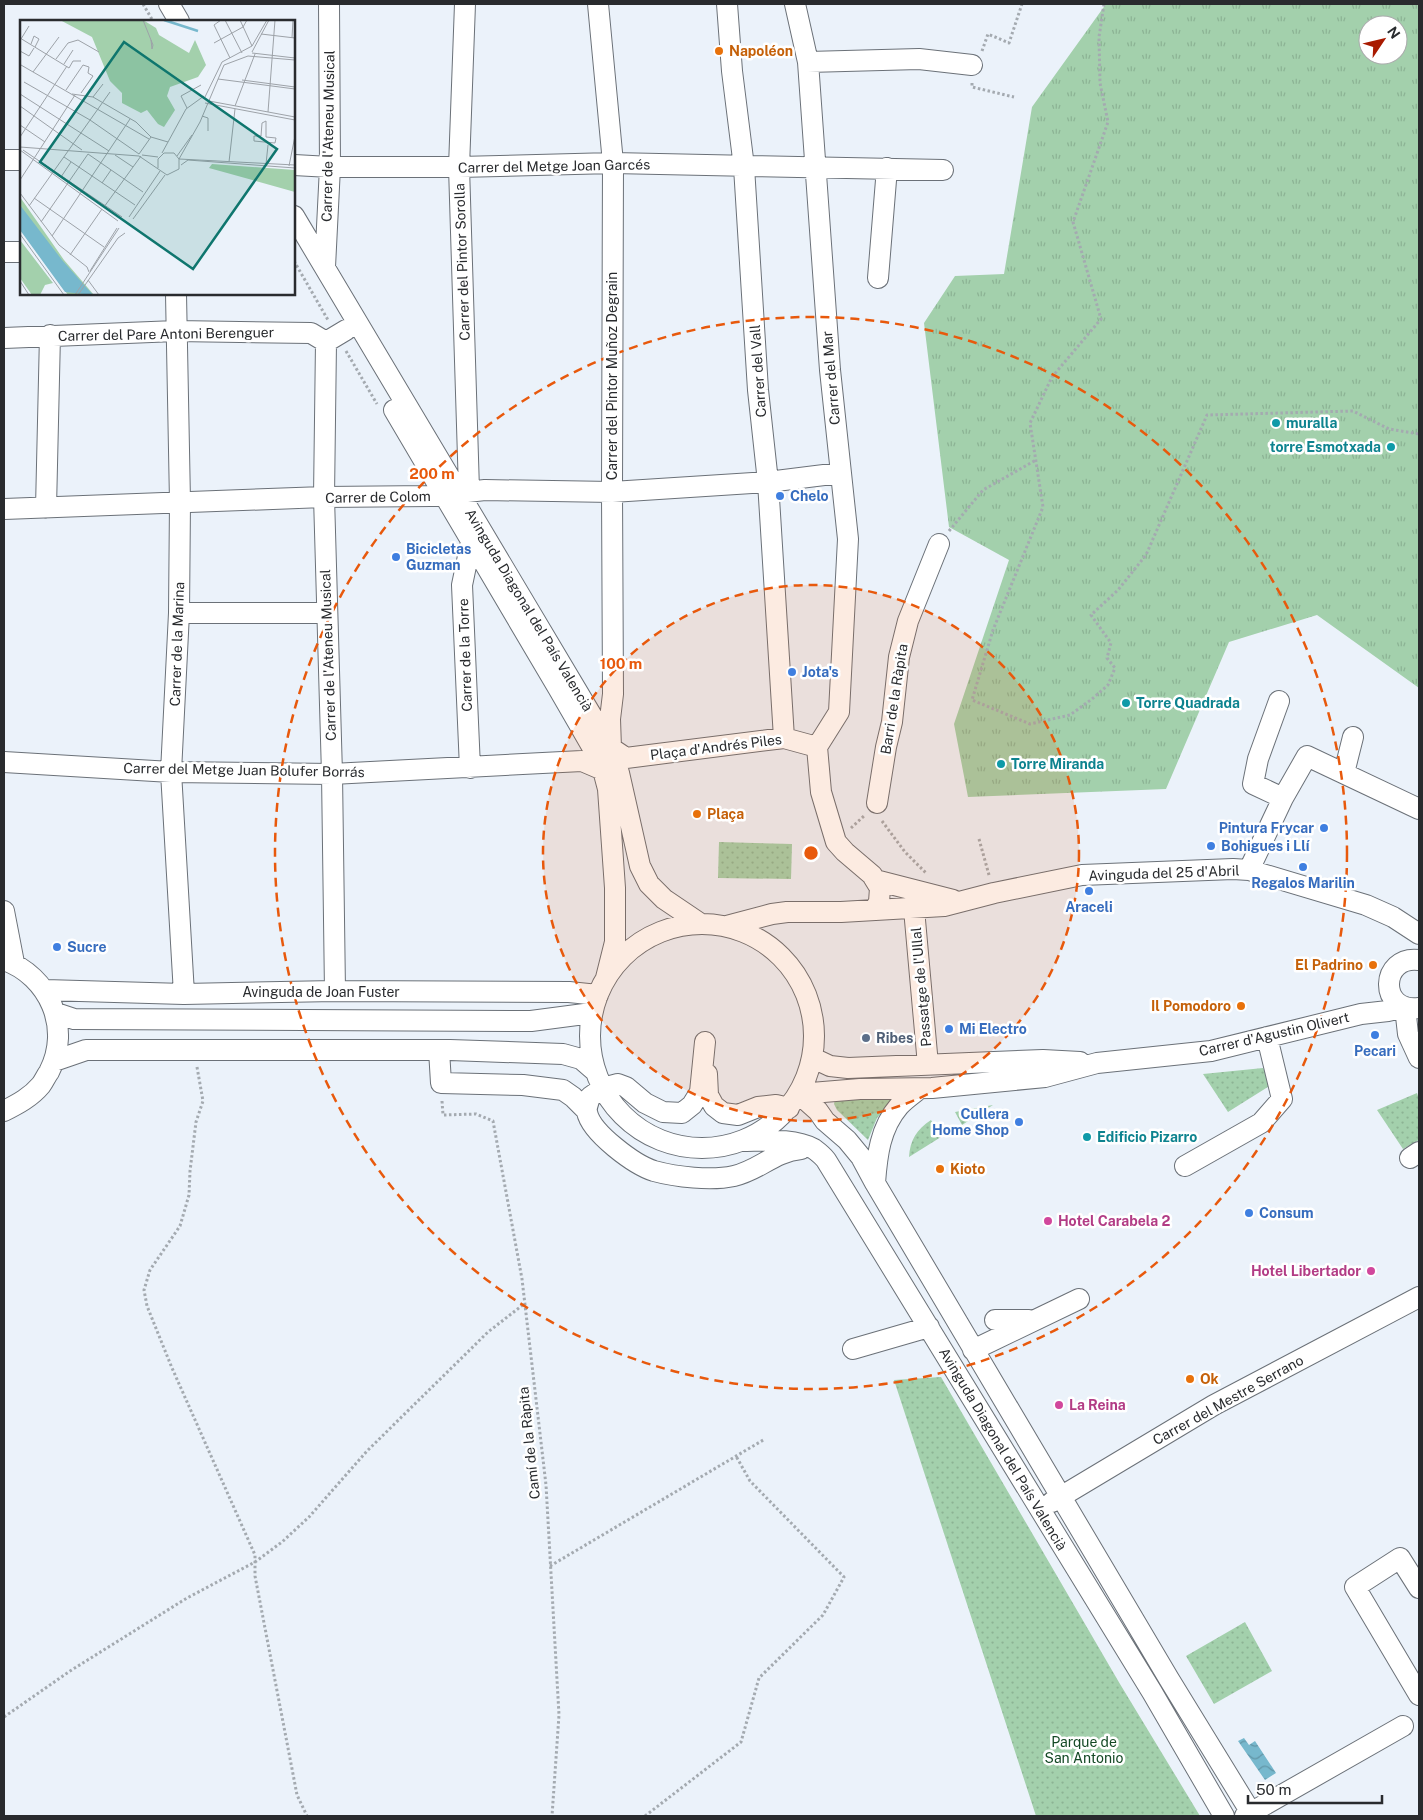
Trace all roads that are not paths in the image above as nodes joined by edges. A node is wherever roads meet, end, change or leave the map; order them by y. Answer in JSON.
{"nodes":[{"id":1,"x":156,"y":4,"type":"edge"},
{"id":2,"x":169,"y":4,"type":"edge"},
{"id":3,"x":329,"y":4,"type":"edge"},
{"id":4,"x":465,"y":4,"type":"edge"},
{"id":5,"x":598,"y":4,"type":"edge"},
{"id":6,"x":727,"y":4,"type":"edge"},
{"id":7,"x":795,"y":4,"type":"edge"},
{"id":8,"x":165,"y":20,"type":"edge"},
{"id":9,"x":178,"y":20,"type":"edge"},
{"id":10,"x":808,"y":62,"type":"junction"},
{"id":11,"x":972,"y":65,"type":"road end"},
{"id":12,"x":4,"y":160,"type":"edge"},
{"id":13,"x":20,"y":160,"type":"edge"},
{"id":14,"x":613,"y":163,"type":"junction"},
{"id":15,"x":295,"y":165,"type":"edge"},
{"id":16,"x":330,"y":167,"type":"junction"},
{"id":17,"x":459,"y":167,"type":"junction"},
{"id":18,"x":744,"y":167,"type":"junction"},
{"id":19,"x":815,"y":167,"type":"junction"},
{"id":20,"x":887,"y":168,"type":"junction"},
{"id":21,"x":943,"y":170,"type":"dead end"},
{"id":22,"x":295,"y":218,"type":"edge"},
{"id":23,"x":295,"y":243,"type":"edge"},
{"id":24,"x":4,"y":252,"type":"edge"},
{"id":25,"x":20,"y":252,"type":"edge"},
{"id":26,"x":325,"y":267,"type":"junction"},
{"id":27,"x":878,"y":278,"type":"dead end"},
{"id":28,"x":176,"y":295,"type":"edge"},
{"id":29,"x":346,"y":330,"type":"junction"},
{"id":30,"x":176,"y":332,"type":"junction"},
{"id":31,"x":50,"y":336,"type":"junction"},
{"id":32,"x":4,"y":338,"type":"edge"},
{"id":33,"x":326,"y":342,"type":"junction"},
{"id":34,"x":840,"y":473,"type":"junction"},
{"id":35,"x":768,"y":482,"type":"junction"},
{"id":36,"x":612,"y":492,"type":"junction"},
{"id":37,"x":457,"y":493,"type":"junction"},
{"id":38,"x":324,"y":498,"type":"junction"},
{"id":39,"x":180,"y":502,"type":"junction"},
{"id":40,"x":46,"y":508,"type":"junction"},
{"id":41,"x":4,"y":509,"type":"edge"},
{"id":42,"x":470,"y":542,"type":"junction"},
{"id":43,"x":939,"y":544,"type":"road end"},
{"id":44,"x":179,"y":612,"type":"junction"},
{"id":45,"x":326,"y":613,"type":"junction"},
{"id":46,"x":1279,"y":701,"type":"dead end"},
{"id":47,"x":1353,"y":737,"type":"dead end"},
{"id":48,"x":784,"y":738,"type":"junction"},
{"id":49,"x":817,"y":747,"type":"junction"},
{"id":50,"x":611,"y":748,"type":"junction"},
{"id":51,"x":4,"y":762,"type":"edge"},
{"id":52,"x":470,"y":768,"type":"junction"},
{"id":53,"x":603,"y":770,"type":"junction"},
{"id":54,"x":171,"y":772,"type":"junction"},
{"id":55,"x":1344,"y":773,"type":"junction"},
{"id":56,"x":332,"y":774,"type":"junction"},
{"id":57,"x":1283,"y":798,"type":"junction"},
{"id":58,"x":877,"y":803,"type":"road end"},
{"id":59,"x":1419,"y":809,"type":"edge"},
{"id":60,"x":1249,"y":870,"type":"junction"},
{"id":61,"x":875,"y":880,"type":"junction"},
{"id":62,"x":920,"y":901,"type":"junction"},
{"id":63,"x":874,"y":910,"type":"junction"},
{"id":64,"x":4,"y":911,"type":"edge"},
{"id":65,"x":702,"y":924,"type":"junction"},
{"id":66,"x":726,"y":926,"type":"junction"},
{"id":67,"x":1419,"y":934,"type":"edge"},
{"id":68,"x":1418,"y":959,"type":"edge"},
{"id":69,"x":9,"y":961,"type":"edge"},
{"id":70,"x":1389,"y":985,"type":"junction"},
{"id":71,"x":45,"y":990,"type":"junction"},
{"id":72,"x":335,"y":992,"type":"junction"},
{"id":73,"x":184,"y":994,"type":"junction"},
{"id":74,"x":598,"y":995,"type":"junction"},
{"id":75,"x":1412,"y":1007,"type":"edge"},
{"id":76,"x":56,"y":1013,"type":"junction"},
{"id":77,"x":1361,"y":1014,"type":"junction"},
{"id":78,"x":1267,"y":1037,"type":"junction"},
{"id":79,"x":439,"y":1050,"type":"junction"},
{"id":80,"x":813,"y":1058,"type":"junction"},
{"id":81,"x":1419,"y":1058,"type":"edge"},
{"id":82,"x":54,"y":1061,"type":"junction"},
{"id":83,"x":1097,"y":1063,"type":"junction"},
{"id":84,"x":928,"y":1065,"type":"junction"},
{"id":85,"x":599,"y":1080,"type":"junction"},
{"id":86,"x":919,"y":1089,"type":"junction"},
{"id":87,"x":794,"y":1101,"type":"junction"},
{"id":88,"x":4,"y":1111,"type":"edge"},
{"id":89,"x":587,"y":1111,"type":"junction"},
{"id":90,"x":742,"y":1141,"type":"junction"},
{"id":91,"x":808,"y":1148,"type":"junction"},
{"id":92,"x":1185,"y":1166,"type":"dead end"},
{"id":93,"x":875,"y":1183,"type":"junction"},
{"id":94,"x":1419,"y":1298,"type":"edge"},
{"id":95,"x":1079,"y":1300,"type":"dead end"},
{"id":96,"x":995,"y":1320,"type":"dead end"},
{"id":97,"x":1033,"y":1320,"type":"junction"},
{"id":98,"x":929,"y":1327,"type":"junction"},
{"id":99,"x":853,"y":1349,"type":"dead end"},
{"id":100,"x":973,"y":1350,"type":"junction"},
{"id":101,"x":1062,"y":1496,"type":"junction"},
{"id":102,"x":1040,"y":1510,"type":"junction"},
{"id":103,"x":1419,"y":1588,"type":"edge"},
{"id":104,"x":1419,"y":1695,"type":"edge"},
{"id":105,"x":1404,"y":1726,"type":"dead end"},
{"id":106,"x":1250,"y":1815,"type":"edge"},
{"id":107,"x":1224,"y":1816,"type":"edge"}],
"edges":[{"from":1,"to":8,"type":"street"},
{"from":2,"to":9,"type":"street"},
{"from":3,"to":16,"type":"street","name":"Carrer de l'Ateneu Musical"},
{"from":4,"to":17,"type":"street","name":"Carrer del Pintor Sorolla"},
{"from":5,"to":14,"type":"street","name":"Carrer del Pintor Muñoz Degrain"},
{"from":6,"to":18,"type":"street","name":"Carrer del Vall"},
{"from":7,"to":10,"type":"street","name":"Carrer del Mar"},
{"from":10,"to":11,"type":"street"},
{"from":10,"to":19,"type":"street","name":"Carrer del Mar"},
{"from":12,"to":13,"type":"street"},
{"from":14,"to":17,"type":"street","name":"Carrer del Metge Joan Garcés"},
{"from":14,"to":18,"type":"street","name":"Carrer del Metge Joan Garcés"},
{"from":14,"to":36,"type":"street","name":"Carrer del Pintor Muñoz Degrain"},
{"from":15,"to":16,"type":"street","name":"Carrer del Metge Joan Garcés"},
{"from":16,"to":17,"type":"street","name":"Carrer del Metge Joan Garcés"},
{"from":16,"to":26,"type":"street","name":"Carrer de l'Ateneu Musical"},
{"from":17,"to":37,"type":"street","name":"Carrer del Pintor Sorolla"},
{"from":18,"to":19,"type":"street","name":"Carrer del Metge Joan Garcés"},
{"from":18,"to":35,"type":"street","name":"Carrer del Vall"},
{"from":19,"to":20,"type":"street","name":"Carrer del Metge Joan Garcés"},
{"from":19,"to":34,"type":"street","name":"Carrer del Mar"},
{"from":20,"to":21,"type":"street","name":"Carrer del Metge Joan Garcés"},
{"from":20,"to":27,"type":"street"},
{"from":22,"to":26,"type":"street","name":"Avinguda Diagonal del País Valencià"},
{"from":23,"to":29,"type":"street","name":"Avinguda Diagonal del País Valencià"},
{"from":24,"to":25,"type":"street"},
{"from":26,"to":37,"type":"street","name":"Avinguda Diagonal del País Valencià"},
{"from":28,"to":30,"type":"street","name":"Carrer de la Marina"},
{"from":29,"to":33,"type":"street"},
{"from":29,"to":37,"type":"street","name":"Avinguda Diagonal del País Valencià"},
{"from":30,"to":31,"type":"street","name":"Carrer del Pare Antoni Berenguer"},
{"from":30,"to":33,"type":"street","name":"Carrer del Pare Antoni Berenguer"},
{"from":30,"to":39,"type":"street","name":"Carrer de la Marina"},
{"from":31,"to":32,"type":"street","name":"Carrer del Pare Antoni Berenguer"},
{"from":31,"to":40,"type":"street"},
{"from":33,"to":38,"type":"street","name":"Carrer de l'Ateneu Musical"},
{"from":34,"to":35,"type":"street","name":"Carrer de Colom"},
{"from":34,"to":49,"type":"street","name":"Carrer del Mar"},
{"from":35,"to":36,"type":"street","name":"Carrer de Colom"},
{"from":35,"to":48,"type":"street","name":"Carrer del Vall"},
{"from":36,"to":37,"type":"street","name":"Carrer de Colom"},
{"from":36,"to":50,"type":"street","name":"Carrer del Pintor Muñoz Degrain"},
{"from":37,"to":38,"type":"street","name":"Carrer de Colom"},
{"from":37,"to":42,"type":"street","name":"Avinguda Diagonal del País Valencià"},
{"from":37,"to":50,"type":"street","name":"Avinguda Diagonal del País Valencià"},
{"from":38,"to":39,"type":"street","name":"Carrer de Colom"},
{"from":38,"to":45,"type":"street","name":"Carrer de l'Ateneu Musical"},
{"from":39,"to":40,"type":"street","name":"Carrer de Colom"},
{"from":39,"to":44,"type":"street","name":"Carrer de la Marina"},
{"from":40,"to":41,"type":"street","name":"Carrer de Colom"},
{"from":42,"to":52,"type":"street","name":"Carrer de la Torre"},
{"from":42,"to":53,"type":"street","name":"Avinguda Diagonal del País Valencià"},
{"from":43,"to":58,"type":"street","name":"Barri de la Ràpita"},
{"from":44,"to":45,"type":"street"},
{"from":44,"to":54,"type":"street","name":"Carrer de la Marina"},
{"from":45,"to":56,"type":"street","name":"Carrer de l'Ateneu Musical"},
{"from":46,"to":57,"type":"street"},
{"from":47,"to":55,"type":"street"},
{"from":48,"to":49,"type":"street","name":"Plaça d'Andrés Piles"},
{"from":48,"to":50,"type":"street","name":"Plaça d'Andrés Piles"},
{"from":49,"to":61,"type":"street"},
{"from":50,"to":65,"type":"street","name":"Avinguda Diagonal del País Valencià"},
{"from":51,"to":54,"type":"street","name":"Carrer del Metge Juan Bolufer Borrás"},
{"from":52,"to":53,"type":"street","name":"Carrer del Metge Juan Bolufer Borrás"},
{"from":52,"to":56,"type":"street","name":"Carrer del Metge Juan Bolufer Borrás"},
{"from":53,"to":74,"type":"street","name":"Avinguda Diagonal del País Valencià"},
{"from":54,"to":56,"type":"street","name":"Carrer del Metge Juan Bolufer Borrás"},
{"from":54,"to":73,"type":"street","name":"Carrer de la Marina"},
{"from":55,"to":57,"type":"street"},
{"from":55,"to":59,"type":"street"},
{"from":56,"to":72,"type":"street","name":"Carrer de l'Ateneu Musical"},
{"from":57,"to":60,"type":"street"},
{"from":60,"to":62,"type":"street","name":"Avinguda del 25 d'Abril"},
{"from":60,"to":67,"type":"street","name":"Avinguda del 25 d'Abril"},
{"from":61,"to":62,"type":"street","name":"Avinguda del 25 d'Abril"},
{"from":61,"to":63,"type":"street"},
{"from":62,"to":63,"type":"street","name":"Avinguda del 25 d'Abril"},
{"from":62,"to":84,"type":"street","name":"Passatge de l'Ullal"},
{"from":63,"to":66,"type":"street","name":"Avinguda del 25 d'Abril"},
{"from":64,"to":69,"type":"street"},
{"from":65,"to":66,"type":"street"},
{"from":65,"to":74,"type":"street"},
{"from":66,"to":80,"type":"street"},
{"from":68,"to":70,"type":"street","name":"Carrer d'Agustin Olivert"},
{"from":69,"to":71,"type":"street"},
{"from":70,"to":75,"type":"street"},
{"from":70,"to":77,"type":"street","name":"Carrer d'Agustin Olivert"},
{"from":71,"to":73,"type":"street","name":"Avinguda de Joan Fuster"},
{"from":71,"to":76,"type":"street"},
{"from":72,"to":73,"type":"street","name":"Avinguda de Joan Fuster"},
{"from":72,"to":74,"type":"street","name":"Avinguda de Joan Fuster"},
{"from":74,"to":76,"type":"street","name":"Avinguda de Joan Fuster"},
{"from":74,"to":85,"type":"street","name":"Avinguda Diagonal del País Valencià"},
{"from":75,"to":77,"type":"street","name":"Carrer d'Agustin Olivert"},
{"from":75,"to":81,"type":"street"},
{"from":76,"to":82,"type":"street"},
{"from":77,"to":78,"type":"street","name":"Carrer d'Agustin Olivert"},
{"from":78,"to":83,"type":"street","name":"Carrer d'Agustin Olivert"},
{"from":78,"to":92,"type":"street"},
{"from":79,"to":82,"type":"street"},
{"from":79,"to":85,"type":"street"},
{"from":79,"to":89,"type":"street"},
{"from":80,"to":84,"type":"street"},
{"from":80,"to":87,"type":"street"},
{"from":82,"to":88,"type":"street"},
{"from":83,"to":84,"type":"street"},
{"from":83,"to":86,"type":"street"},
{"from":85,"to":87,"type":"street"},
{"from":85,"to":89,"type":"street"},
{"from":85,"to":90,"type":"street"},
{"from":86,"to":87,"type":"street"},
{"from":86,"to":93,"type":"street"},
{"from":87,"to":90,"type":"street"},
{"from":87,"to":93,"type":"street","name":"Avinguda Diagonal del País Valencià"},
{"from":89,"to":91,"type":"street"},
{"from":90,"to":91,"type":"street","name":"Avinguda Diagonal del País Valencià"},
{"from":91,"to":98,"type":"street","name":"Avinguda Diagonal del País Valencià"},
{"from":93,"to":100,"type":"street","name":"Avinguda Diagonal del País Valencià"},
{"from":94,"to":101,"type":"street","name":"Carrer del Mestre Serrano"},
{"from":95,"to":97,"type":"street"},
{"from":96,"to":97,"type":"street"},
{"from":97,"to":100,"type":"street"},
{"from":98,"to":99,"type":"street"},
{"from":98,"to":102,"type":"street","name":"Avinguda Diagonal del País Valencià"},
{"from":100,"to":101,"type":"street","name":"Avinguda Diagonal del País Valencià"},
{"from":101,"to":102,"type":"street","name":"Carrer del Mestre Serrano"},
{"from":101,"to":106,"type":"street","name":"Avinguda Diagonal del País Valencià"},
{"from":102,"to":107,"type":"street","name":"Avinguda Diagonal del País Valencià"},
{"from":103,"to":104,"type":"street"},
{"from":105,"to":106,"type":"street"}]}
